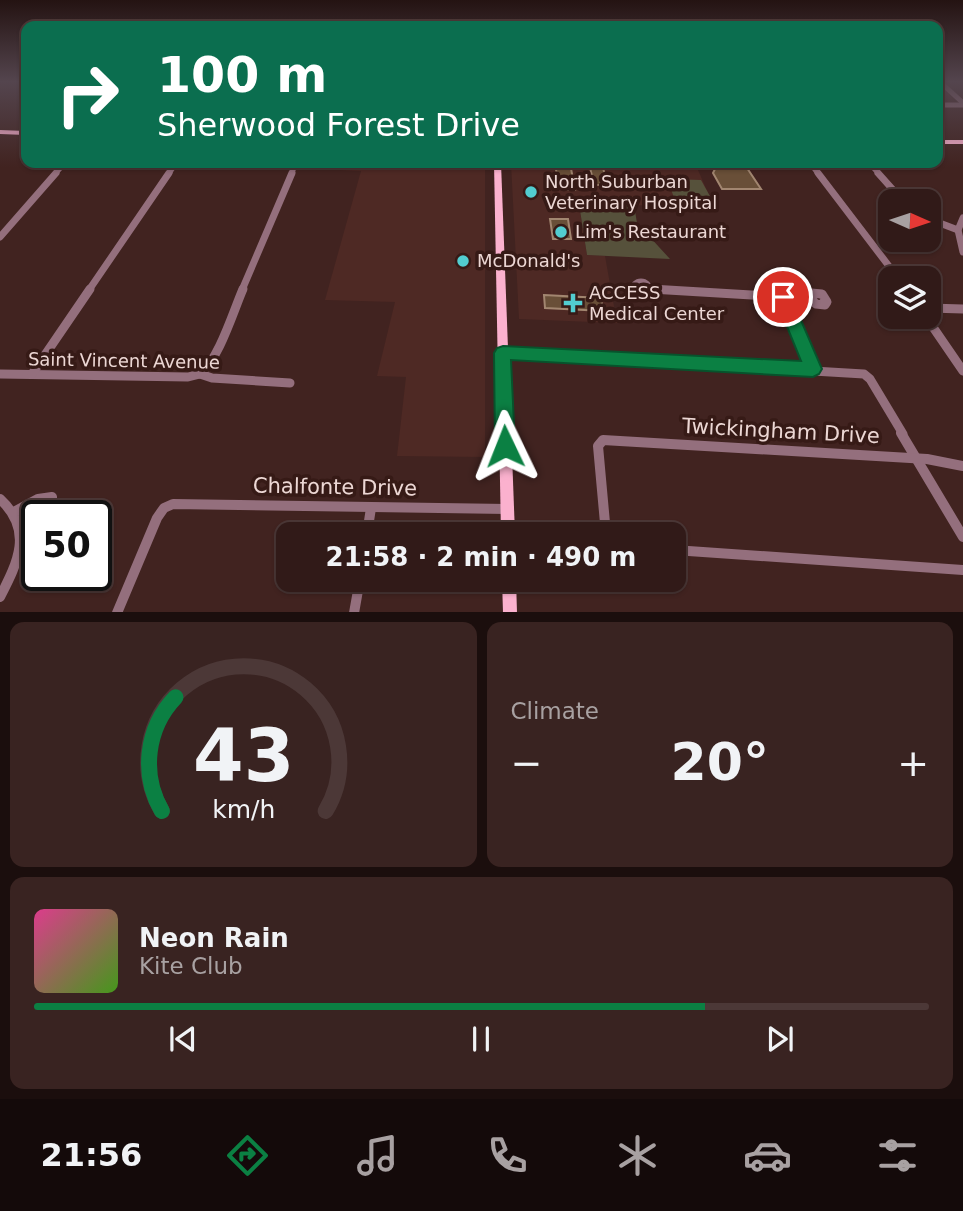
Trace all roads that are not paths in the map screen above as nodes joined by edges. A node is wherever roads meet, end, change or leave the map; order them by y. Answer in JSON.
{"nodes":[{"id":1,"x":0,"y":132,"type":"edge"},
{"id":2,"x":21,"y":132,"type":"edge"},
{"id":3,"x":943,"y":142,"type":"edge"},
{"id":4,"x":963,"y":142,"type":"edge"},
{"id":5,"x":61,"y":168,"type":"edge"},
{"id":6,"x":173,"y":168,"type":"edge"},
{"id":7,"x":294,"y":168,"type":"edge"},
{"id":8,"x":497,"y":168,"type":"edge"},
{"id":9,"x":814,"y":168,"type":"edge"},
{"id":10,"x":873,"y":168,"type":"edge"},
{"id":11,"x":892,"y":189,"type":"edge"},
{"id":12,"x":963,"y":218,"type":"edge"},
{"id":13,"x":942,"y":224,"type":"edge"},
{"id":14,"x":958,"y":230,"type":"junction"},
{"id":15,"x":0,"y":237,"type":"edge"},
{"id":16,"x":963,"y":252,"type":"edge"},
{"id":17,"x":890,"y":266,"type":"edge"},
{"id":18,"x":651,"y":290,"type":"dead end"},
{"id":19,"x":783,"y":297,"type":"junction"},
{"id":20,"x":809,"y":298,"type":"dead end"},
{"id":21,"x":941,"y":308,"type":"edge"},
{"id":22,"x":963,"y":309,"type":"edge"},
{"id":23,"x":934,"y":329,"type":"edge"},
{"id":24,"x":503,"y":353,"type":"junction"},
{"id":25,"x":813,"y":369,"type":"junction"},
{"id":26,"x":963,"y":371,"type":"edge"},
{"id":27,"x":0,"y":374,"type":"edge"},
{"id":28,"x":32,"y":374,"type":"junction"},
{"id":29,"x":200,"y":374,"type":"junction"},
{"id":30,"x":290,"y":383,"type":"dead end"},
{"id":31,"x":917,"y":459,"type":"junction"},
{"id":32,"x":963,"y":466,"type":"edge"},
{"id":33,"x":0,"y":499,"type":"edge"},
{"id":34,"x":36,"y":500,"type":"edge"},
{"id":35,"x":52,"y":500,"type":"edge"},
{"id":36,"x":372,"y":508,"type":"junction"},
{"id":37,"x":507,"y":509,"type":"junction"},
{"id":38,"x":21,"y":510,"type":"edge"},
{"id":39,"x":15,"y":514,"type":"junction"},
{"id":40,"x":369,"y":522,"type":"edge"},
{"id":41,"x":508,"y":522,"type":"edge"},
{"id":42,"x":605,"y":522,"type":"edge"},
{"id":43,"x":963,"y":537,"type":"edge"},
{"id":44,"x":20,"y":538,"type":"joint"},
{"id":45,"x":686,"y":551,"type":"edge"},
{"id":46,"x":963,"y":570,"type":"edge"},
{"id":47,"x":358,"y":592,"type":"edge"},
{"id":48,"x":509,"y":592,"type":"edge"},
{"id":49,"x":0,"y":597,"type":"edge"},
{"id":50,"x":117,"y":612,"type":"edge"},
{"id":51,"x":354,"y":612,"type":"edge"},
{"id":52,"x":510,"y":612,"type":"edge"}],
"edges":[{"from":1,"to":2,"type":"main road"},
{"from":3,"to":4,"type":"main road"},
{"from":5,"to":15,"type":"street"},
{"from":6,"to":28,"type":"street"},
{"from":7,"to":29,"type":"street"},
{"from":8,"to":24,"type":"main road"},
{"from":9,"to":17,"type":"street"},
{"from":10,"to":11,"type":"street"},
{"from":12,"to":14,"type":"street"},
{"from":13,"to":14,"type":"street"},
{"from":14,"to":16,"type":"street"},
{"from":18,"to":19,"type":"street"},
{"from":19,"to":20,"type":"street"},
{"from":19,"to":25,"type":"street"},
{"from":21,"to":22,"type":"street"},
{"from":23,"to":26,"type":"street"},
{"from":24,"to":25,"type":"street"},
{"from":24,"to":37,"type":"main road"},
{"from":25,"to":31,"type":"street"},
{"from":27,"to":28,"type":"street","name":"Saint Vincent Avenue"},
{"from":28,"to":29,"type":"street","name":"Saint Vincent Avenue"},
{"from":29,"to":30,"type":"street","name":"Saint Vincent Avenue"},
{"from":31,"to":32,"type":"street","name":"Twickingham Drive"},
{"from":31,"to":42,"type":"street","name":"Twickingham Drive"},
{"from":31,"to":43,"type":"street"},
{"from":33,"to":39,"type":"street"},
{"from":34,"to":35,"type":"street"},
{"from":36,"to":37,"type":"street","name":"Chalfonte Drive"},
{"from":36,"to":40,"type":"street"},
{"from":36,"to":50,"type":"street","name":"Chalfonte Drive"},
{"from":37,"to":41,"type":"main road"},
{"from":38,"to":39,"type":"street"},
{"from":39,"to":44,"type":"street"},
{"from":44,"to":49,"type":"street"},
{"from":45,"to":46,"type":"street"},
{"from":47,"to":51,"type":"street"},
{"from":48,"to":52,"type":"main road"}]}
